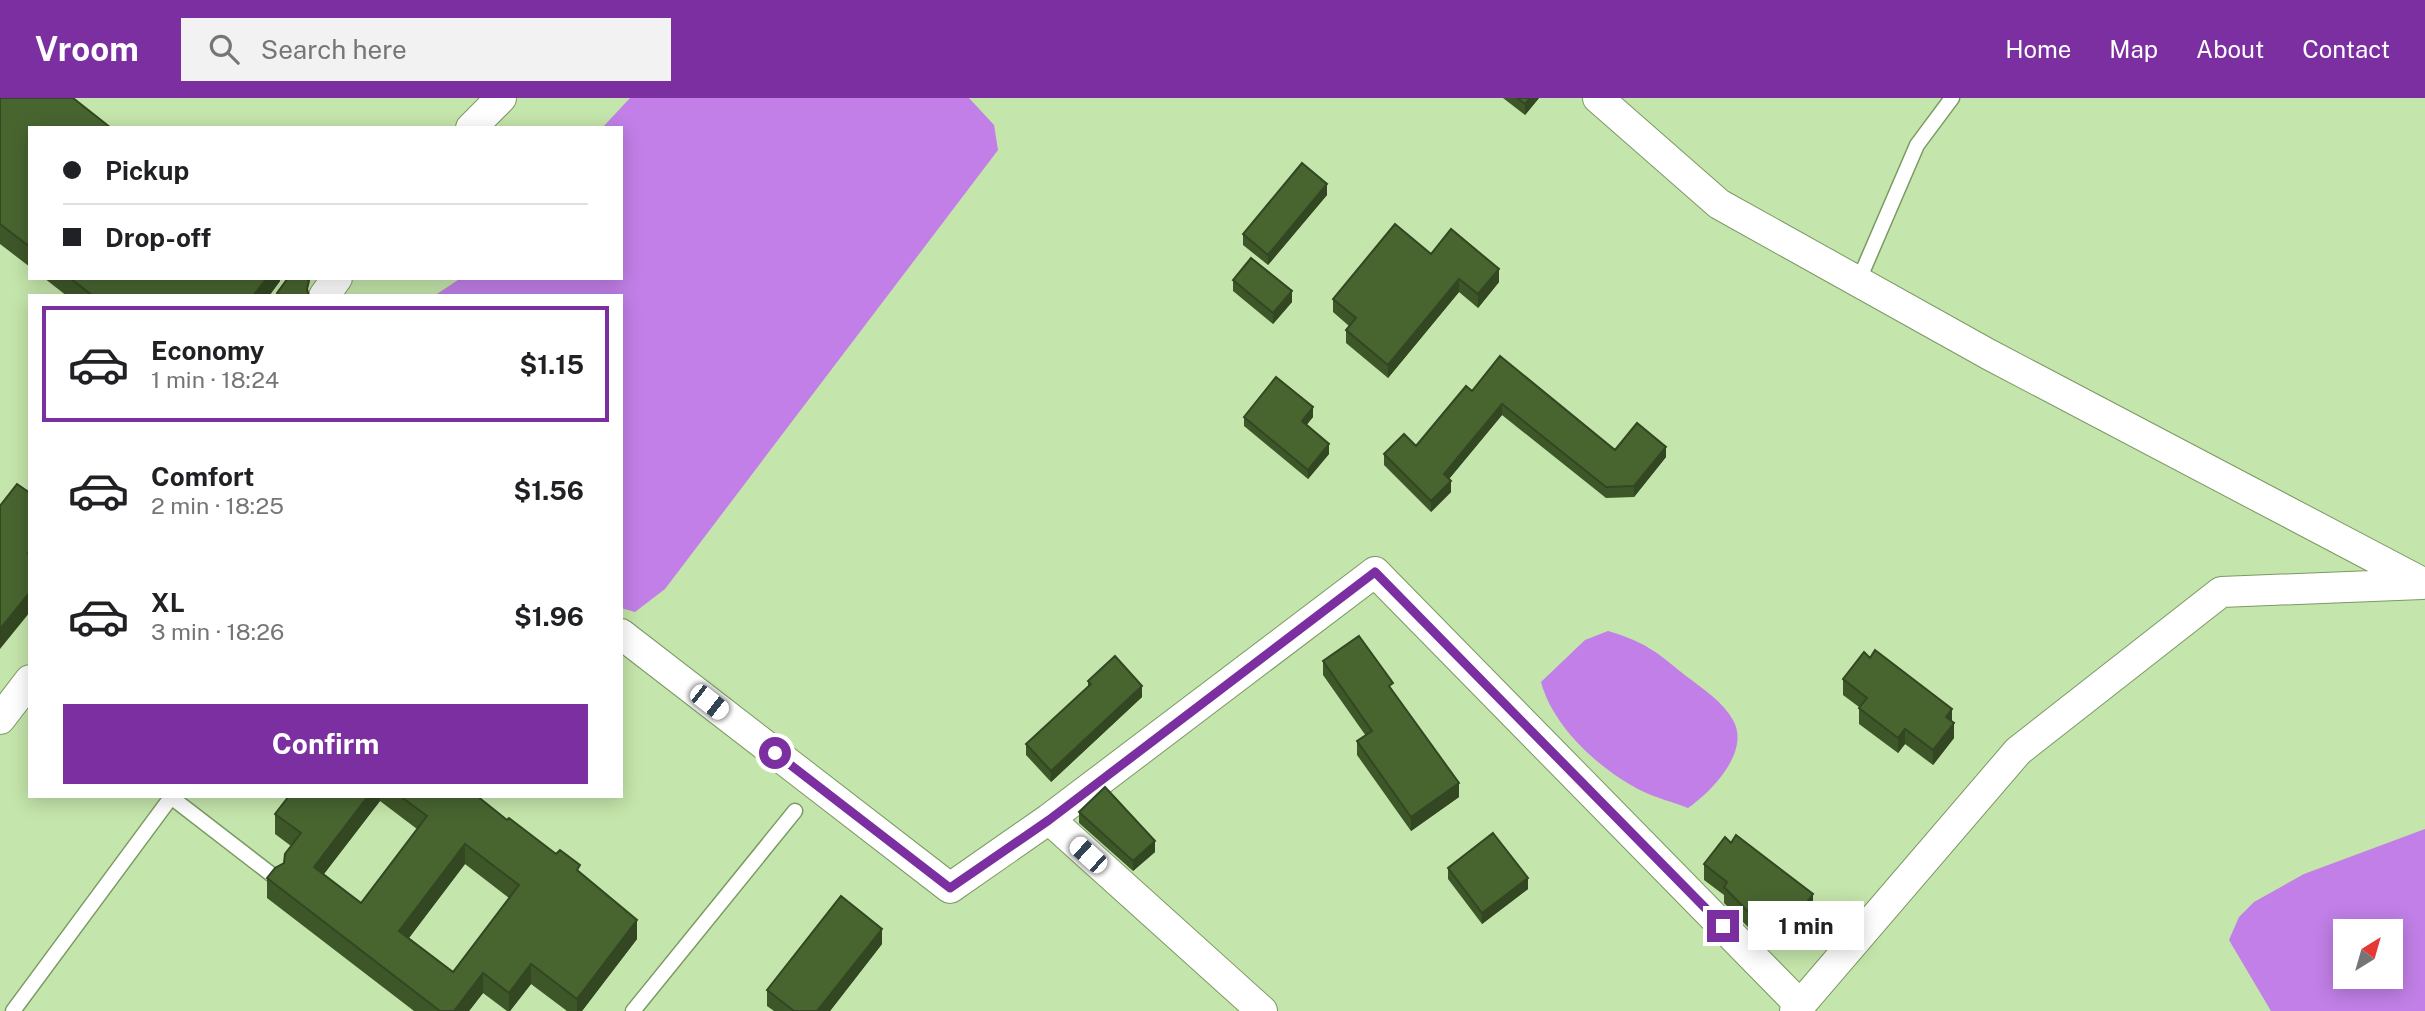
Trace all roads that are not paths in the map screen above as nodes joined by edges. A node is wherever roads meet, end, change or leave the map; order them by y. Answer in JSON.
{"nodes":[{"id":1,"x":500,"y":98,"type":"edge"},
{"id":2,"x":1598,"y":98,"type":"edge"},
{"id":3,"x":1952,"y":98,"type":"edge"},
{"id":4,"x":473,"y":126,"type":"edge"},
{"id":5,"x":1858,"y":282,"type":"junction"},
{"id":6,"x":2425,"y":584,"type":"edge"},
{"id":7,"x":623,"y":636,"type":"edge"},
{"id":8,"x":28,"y":683,"type":"edge"},
{"id":9,"x":0,"y":719,"type":"edge"},
{"id":10,"x":171,"y":798,"type":"edge"},
{"id":11,"x":173,"y":798,"type":"edge"},
{"id":12,"x":794,"y":811,"type":"dead end"},
{"id":13,"x":1049,"y":820,"type":"junction"},
{"id":14,"x":276,"y":878,"type":"edge"},
{"id":15,"x":1798,"y":1008,"type":"edge"},
{"id":16,"x":13,"y":1011,"type":"edge"},
{"id":17,"x":633,"y":1011,"type":"edge"},
{"id":18,"x":1262,"y":1011,"type":"edge"}],
"edges":[{"from":1,"to":4,"type":"street"},
{"from":2,"to":5,"type":"street"},
{"from":3,"to":5,"type":"lane"},
{"from":5,"to":6,"type":"street"},
{"from":6,"to":15,"type":"street"},
{"from":7,"to":13,"type":"street"},
{"from":8,"to":9,"type":"street"},
{"from":10,"to":16,"type":"lane"},
{"from":11,"to":14,"type":"lane"},
{"from":12,"to":17,"type":"lane"},
{"from":13,"to":15,"type":"street"},
{"from":13,"to":18,"type":"street"}]}
